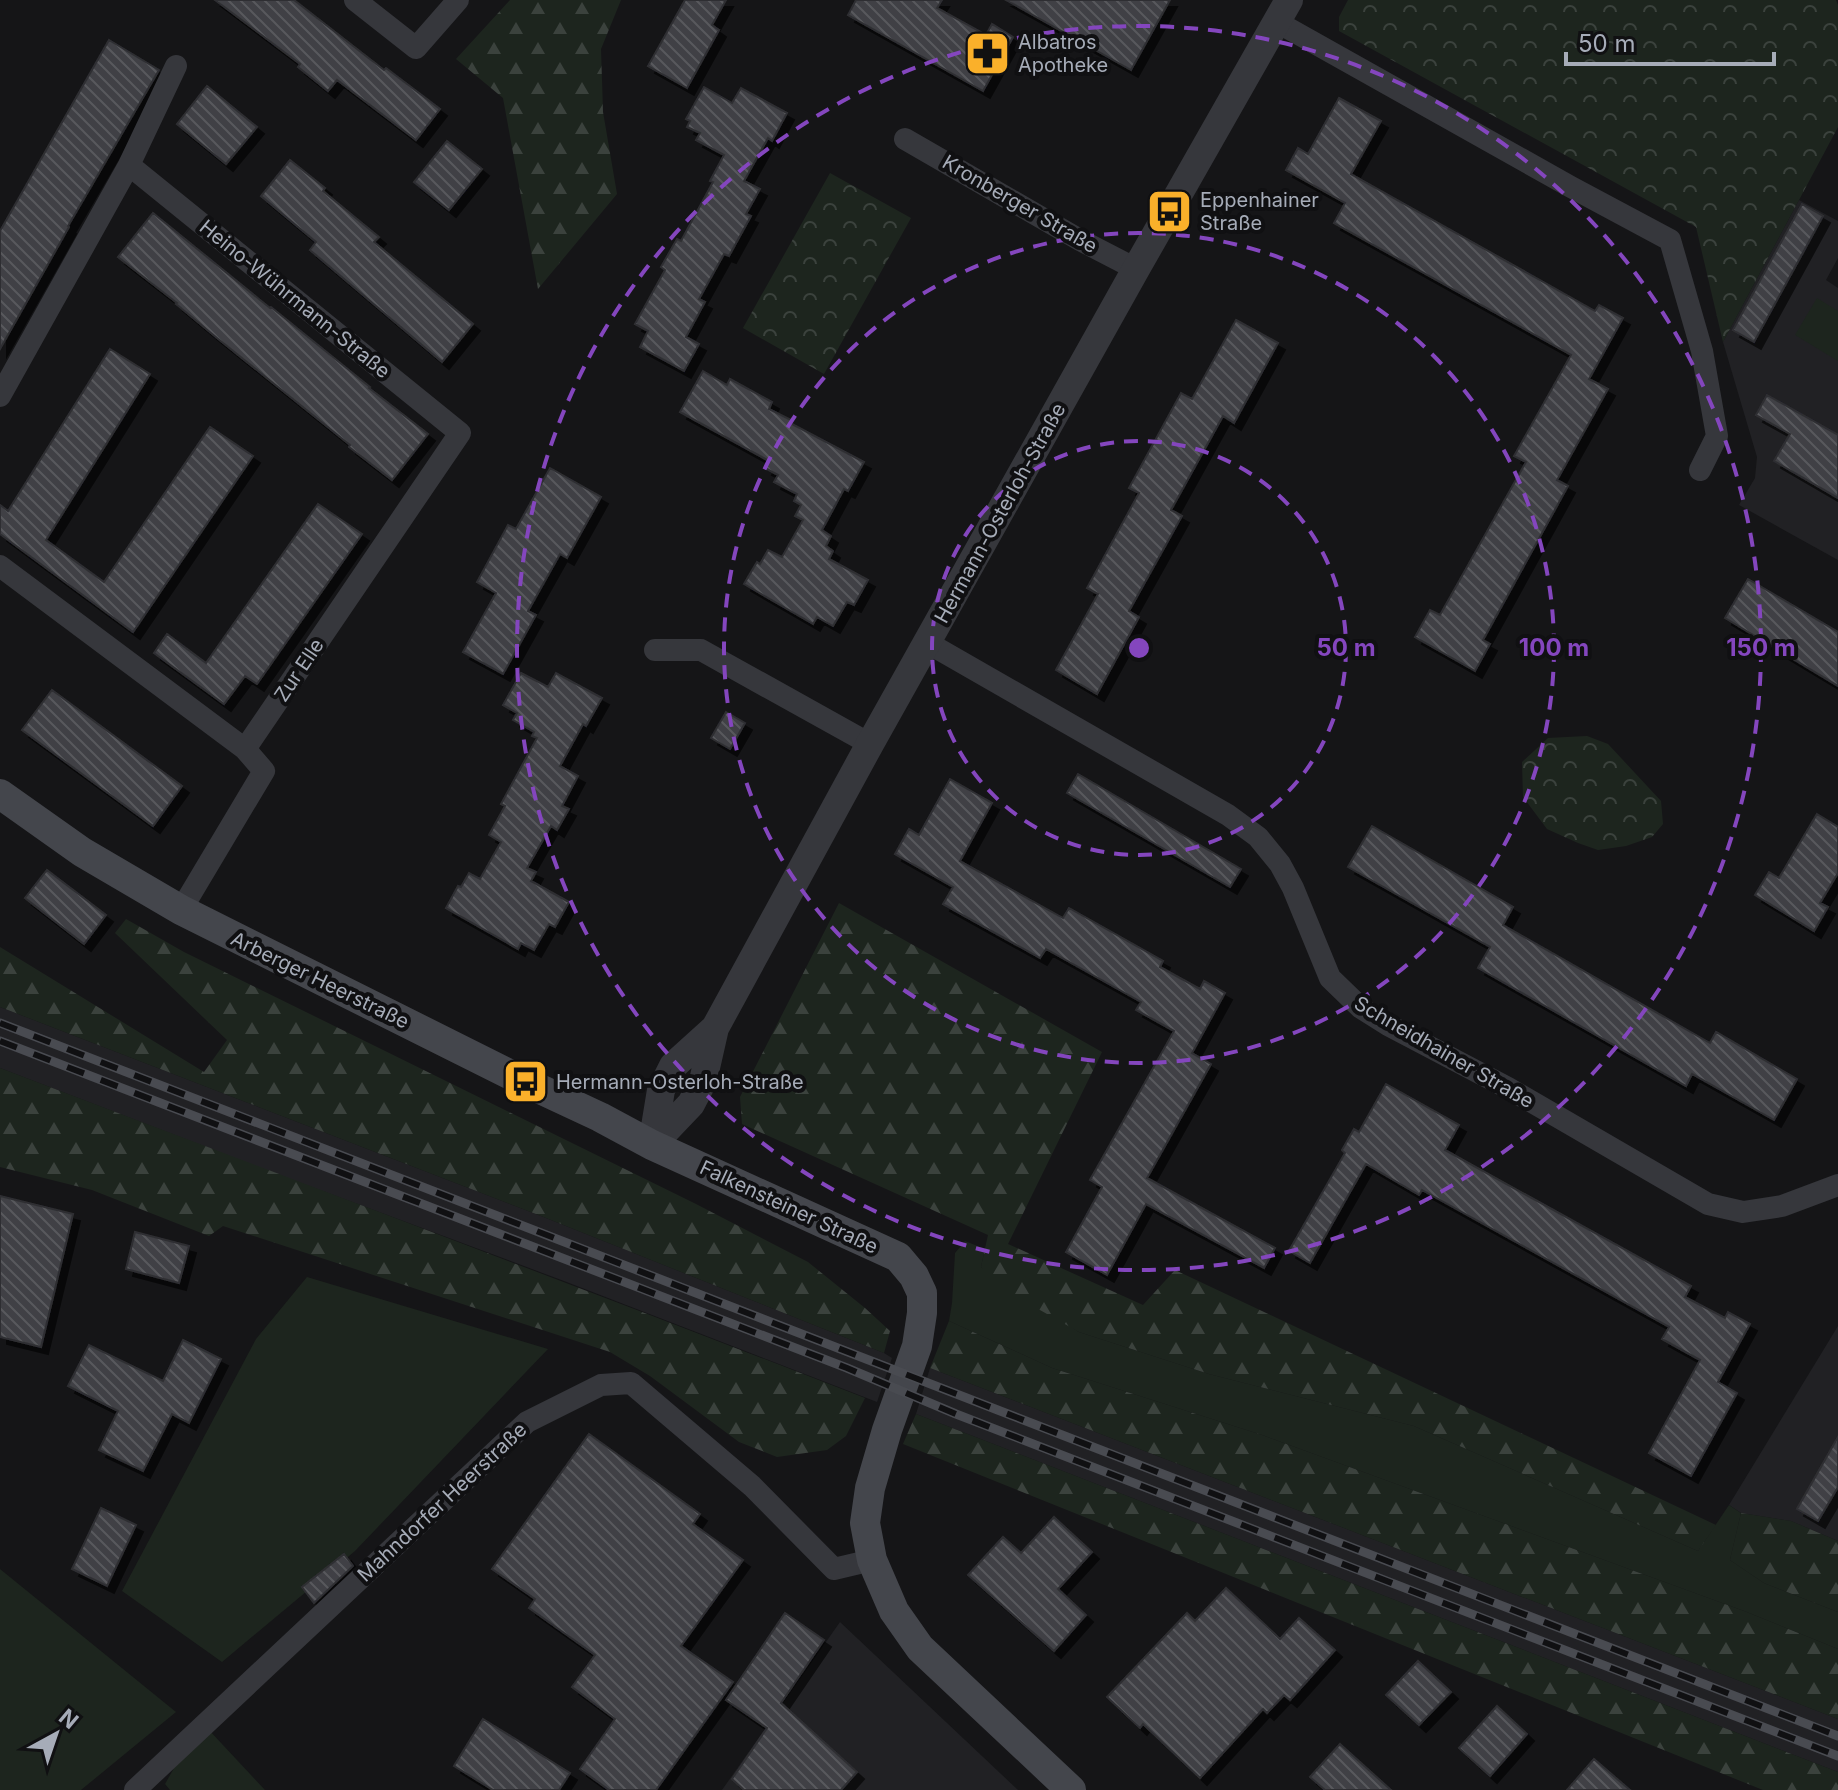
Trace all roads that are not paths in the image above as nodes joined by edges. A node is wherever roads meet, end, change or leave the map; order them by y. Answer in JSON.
{"nodes":[{"id":1,"x":355,"y":0,"type":"edge"},
{"id":2,"x":458,"y":0,"type":"edge"},
{"id":3,"x":1283,"y":11,"type":"edge"},
{"id":4,"x":176,"y":66,"type":"dead end"},
{"id":5,"x":905,"y":139,"type":"dead end"},
{"id":6,"x":129,"y":165,"type":"junction"},
{"id":7,"x":1136,"y":269,"type":"junction"},
{"id":8,"x":0,"y":396,"type":"edge"},
{"id":9,"x":460,"y":433,"type":"joint"},
{"id":10,"x":1700,"y":470,"type":"dead end"},
{"id":11,"x":0,"y":566,"type":"edge"},
{"id":12,"x":928,"y":643,"type":"junction"},
{"id":13,"x":655,"y":650,"type":"dead end"},
{"id":14,"x":870,"y":744,"type":"junction"},
{"id":15,"x":245,"y":749,"type":"junction"},
{"id":16,"x":0,"y":794,"type":"edge"},
{"id":17,"x":181,"y":910,"type":"junction"},
{"id":18,"x":652,"y":1145,"type":"junction"},
{"id":19,"x":1838,"y":1185,"type":"edge"},
{"id":20,"x":872,"y":1560,"type":"junction"},
{"id":21,"x":135,"y":1790,"type":"edge"},
{"id":22,"x":1071,"y":1790,"type":"edge"}],
"edges":[{"from":1,"to":2,"type":"street"},
{"from":3,"to":7,"type":"street","name":"Hermann-Osterloh-Straße"},
{"from":3,"to":10,"type":"street"},
{"from":4,"to":6,"type":"street"},
{"from":5,"to":7,"type":"street","name":"Kronberger Straße"},
{"from":6,"to":8,"type":"street"},
{"from":6,"to":9,"type":"street","name":"Heino-Wührmann-Straße"},
{"from":7,"to":12,"type":"street","name":"Hermann-Osterloh-Straße"},
{"from":9,"to":15,"type":"street","name":"Zur Elle"},
{"from":11,"to":15,"type":"street"},
{"from":12,"to":14,"type":"street","name":"Hermann-Osterloh-Straße"},
{"from":12,"to":19,"type":"street","name":"Schneidhainer Straße"},
{"from":13,"to":14,"type":"street"},
{"from":14,"to":18,"type":"street","name":"Hermann-Osterloh-Straße"},
{"from":15,"to":17,"type":"street"},
{"from":16,"to":17,"type":"main road","name":"Arberger Heerstraße"},
{"from":17,"to":18,"type":"main road","name":"Arberger Heerstraße"},
{"from":18,"to":20,"type":"main road","name":"Falkensteiner Straße"},
{"from":20,"to":21,"type":"street","name":"Mahndorfer Heerstraße"},
{"from":20,"to":22,"type":"main road"}]}
